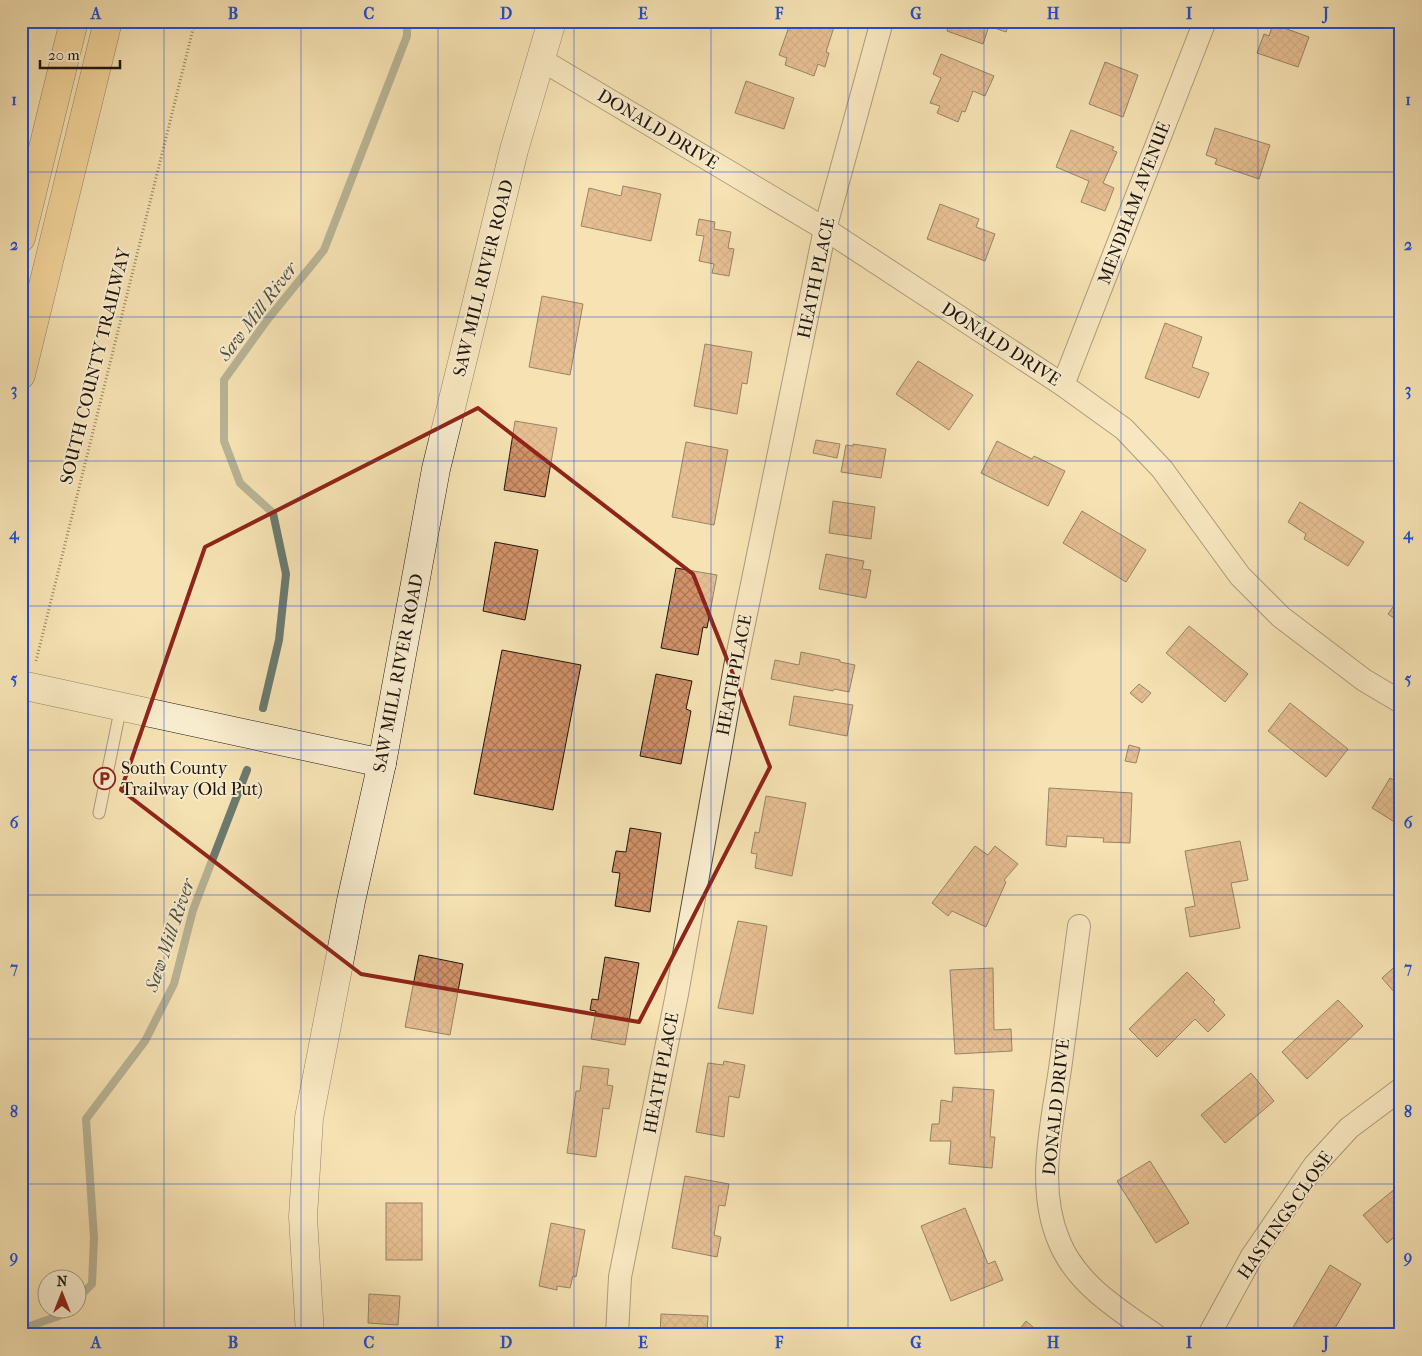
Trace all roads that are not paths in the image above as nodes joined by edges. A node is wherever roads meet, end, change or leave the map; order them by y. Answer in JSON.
{"nodes":[{"id":1,"x":74,"y":21,"type":"edge"},
{"id":2,"x":108,"y":21,"type":"edge"},
{"id":3,"x":552,"y":21,"type":"edge"},
{"id":4,"x":882,"y":21,"type":"edge"},
{"id":5,"x":1205,"y":21,"type":"edge"},
{"id":6,"x":540,"y":59,"type":"junction"},
{"id":7,"x":825,"y":229,"type":"junction"},
{"id":8,"x":21,"y":238,"type":"edge"},
{"id":9,"x":21,"y":375,"type":"edge"},
{"id":10,"x":1063,"y":385,"type":"junction"},
{"id":11,"x":25,"y":686,"type":"edge"},
{"id":12,"x":1401,"y":702,"type":"edge"},
{"id":13,"x":121,"y":706,"type":"junction"},
{"id":14,"x":382,"y":763,"type":"junction"},
{"id":15,"x":99,"y":813,"type":"dead end"},
{"id":16,"x":1079,"y":926,"type":"dead end"},
{"id":17,"x":1401,"y":1089,"type":"edge"},
{"id":18,"x":310,"y":1335,"type":"edge"},
{"id":19,"x":617,"y":1335,"type":"edge"},
{"id":20,"x":1156,"y":1335,"type":"edge"},
{"id":21,"x":1209,"y":1335,"type":"edge"}],
"edges":[{"from":1,"to":8,"type":"highway"},
{"from":2,"to":9,"type":"highway"},
{"from":3,"to":6,"type":"main road","name":"SAW MILL RIVER ROAD"},
{"from":4,"to":7,"type":"street","name":"HEATH PLACE"},
{"from":5,"to":10,"type":"street","name":"MENDHAM AVENUE"},
{"from":6,"to":7,"type":"street","name":"DONALD DRIVE"},
{"from":6,"to":14,"type":"main road","name":"SAW MILL RIVER ROAD"},
{"from":7,"to":10,"type":"street","name":"DONALD DRIVE"},
{"from":7,"to":19,"type":"street","name":"HEATH PLACE"},
{"from":10,"to":12,"type":"street","name":"DONALD DRIVE"},
{"from":11,"to":13,"type":"main road"},
{"from":13,"to":14,"type":"main road"},
{"from":13,"to":15,"type":"lane"},
{"from":14,"to":18,"type":"main road","name":"SAW MILL RIVER ROAD"},
{"from":16,"to":20,"type":"street","name":"DONALD DRIVE"},
{"from":17,"to":21,"type":"street","name":"HASTINGS CLOSE"}]}
